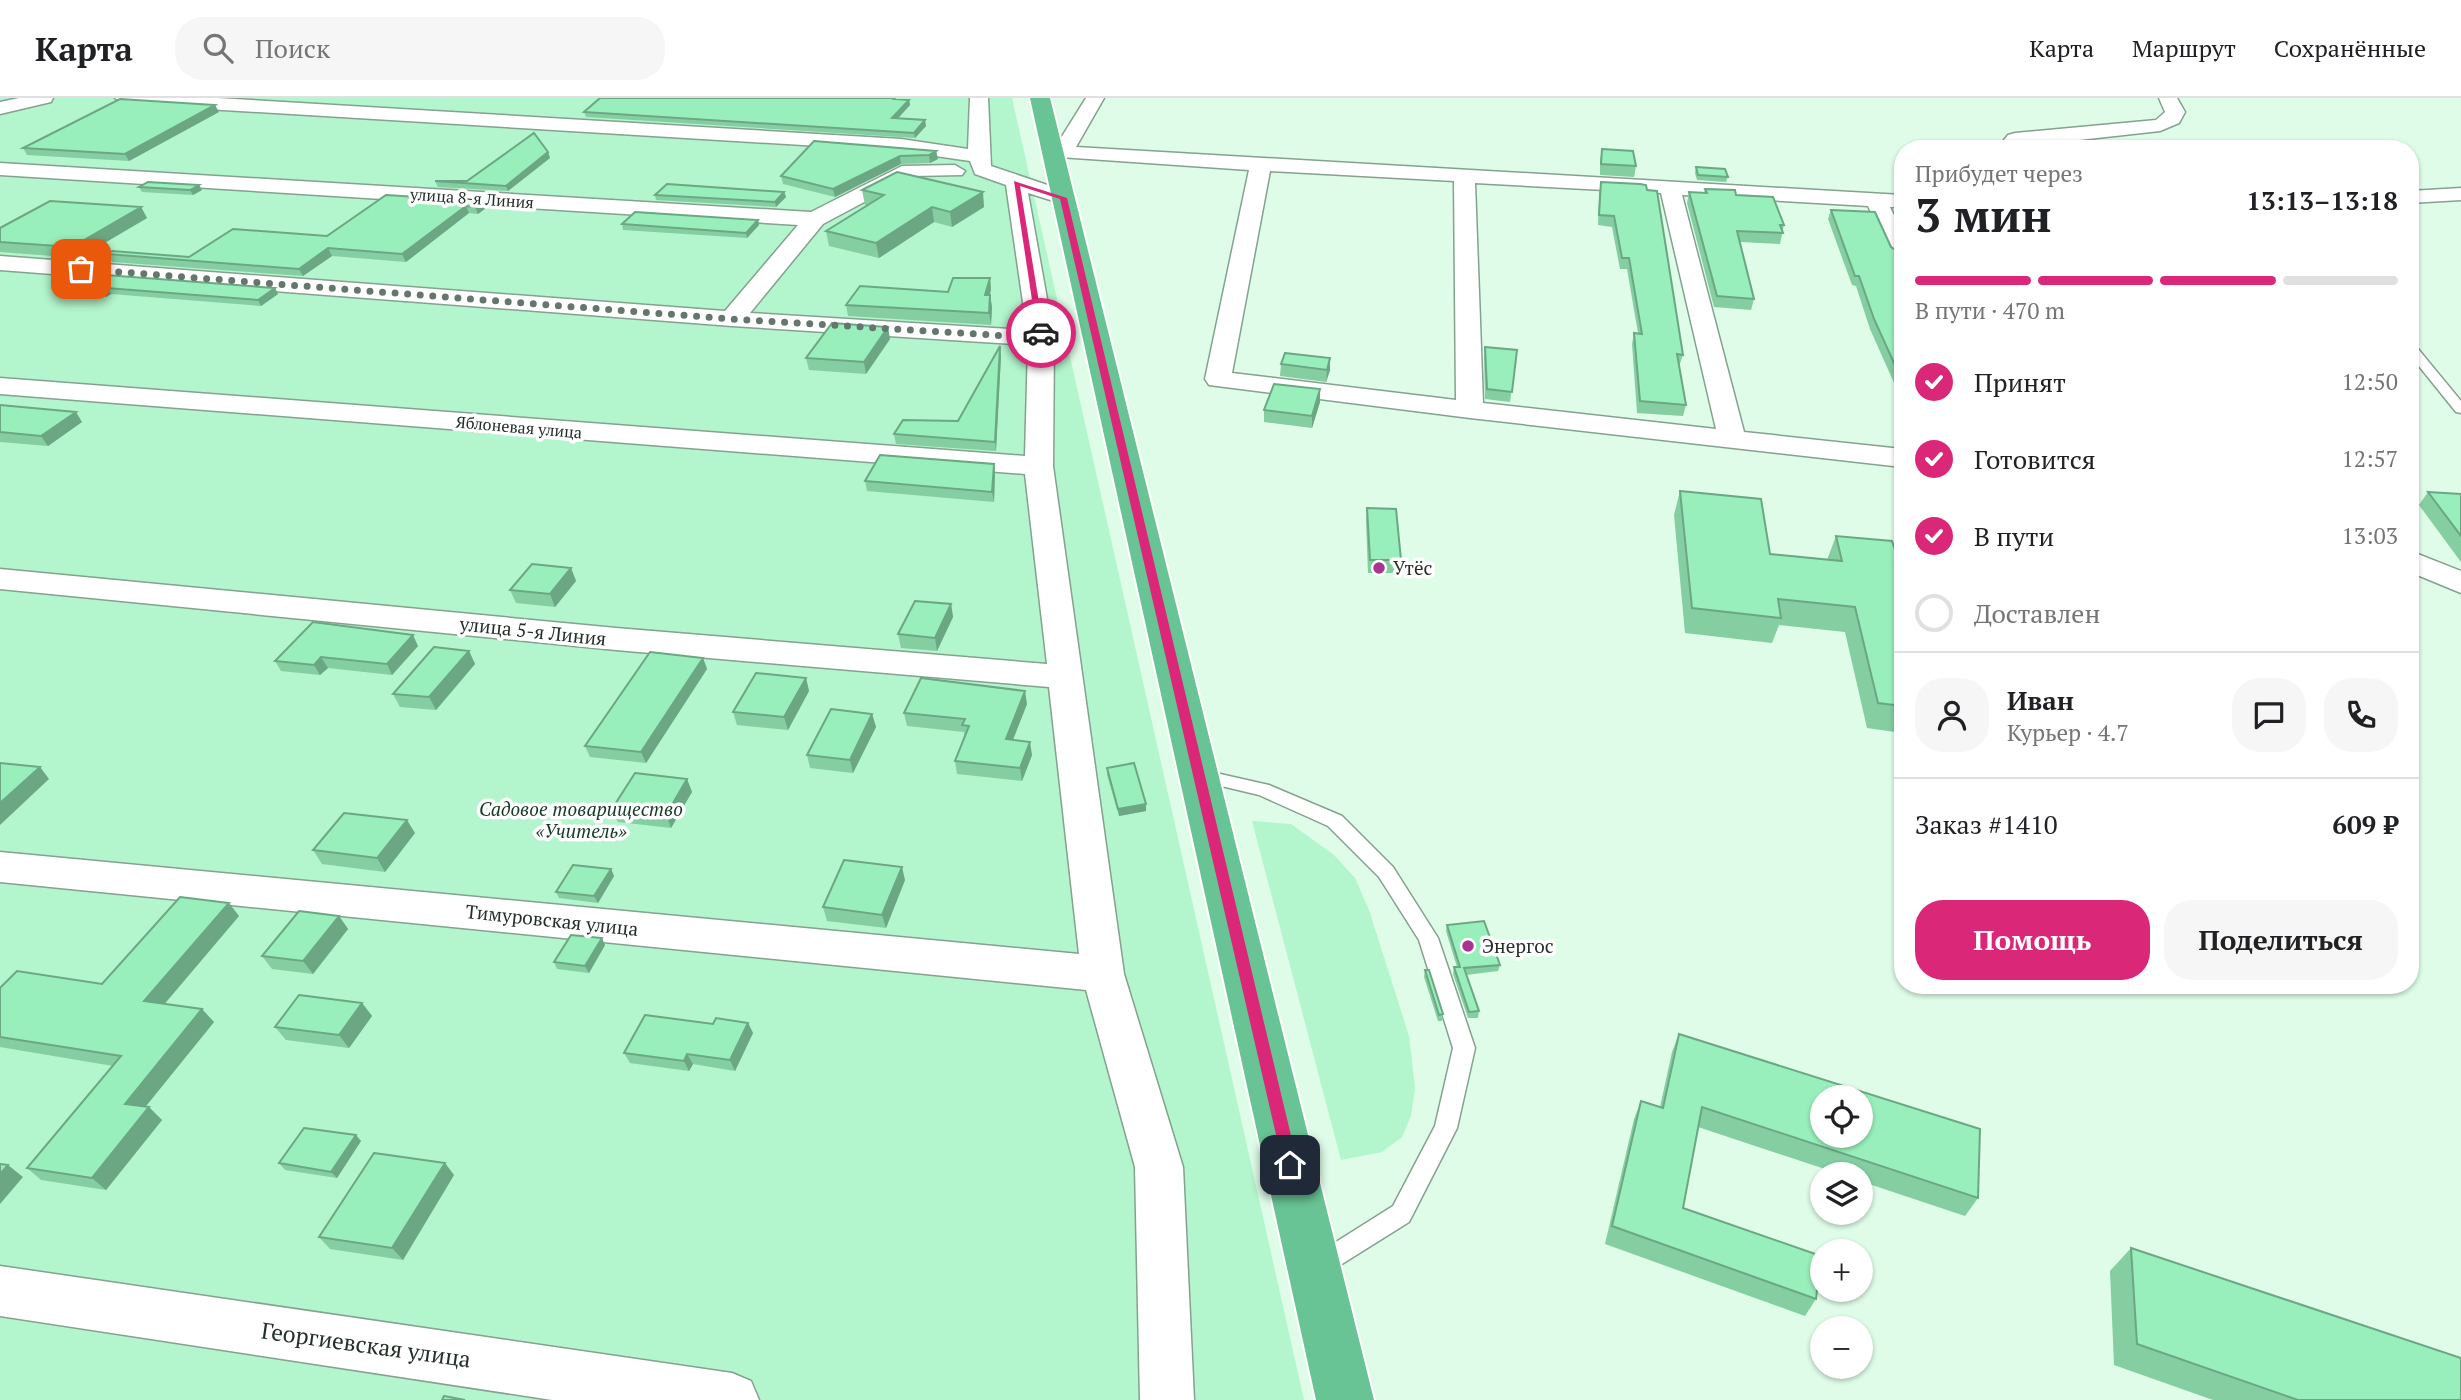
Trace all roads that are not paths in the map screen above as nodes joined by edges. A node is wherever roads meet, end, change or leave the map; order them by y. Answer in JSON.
{"nodes":[{"id":1,"x":44,"y":98,"type":"edge"},
{"id":2,"x":124,"y":98,"type":"edge"},
{"id":3,"x":979,"y":98,"type":"edge"},
{"id":4,"x":1040,"y":98,"type":"edge"},
{"id":5,"x":1094,"y":98,"type":"edge"},
{"id":6,"x":2168,"y":98,"type":"edge"},
{"id":7,"x":0,"y":108,"type":"edge"},
{"id":8,"x":2014,"y":140,"type":"edge"},
{"id":9,"x":1058,"y":152,"type":"junction"},
{"id":10,"x":976,"y":156,"type":"junction"},
{"id":11,"x":1261,"y":164,"type":"junction"},
{"id":12,"x":0,"y":169,"type":"edge"},
{"id":13,"x":1464,"y":176,"type":"junction"},
{"id":14,"x":1006,"y":179,"type":"junction"},
{"id":15,"x":1670,"y":188,"type":"junction"},
{"id":16,"x":2461,"y":194,"type":"edge"},
{"id":17,"x":2419,"y":196,"type":"edge"},
{"id":18,"x":1063,"y":198,"type":"junction"},
{"id":19,"x":1876,"y":200,"type":"junction"},
{"id":20,"x":1894,"y":201,"type":"edge"},
{"id":21,"x":814,"y":219,"type":"junction"},
{"id":22,"x":1894,"y":238,"type":"edge"},
{"id":23,"x":0,"y":263,"type":"edge"},
{"id":24,"x":732,"y":319,"type":"junction"},
{"id":25,"x":1041,"y":338,"type":"junction"},
{"id":26,"x":2419,"y":358,"type":"edge"},
{"id":27,"x":0,"y":386,"type":"edge"},
{"id":28,"x":2461,"y":409,"type":"edge"},
{"id":29,"x":1470,"y":410,"type":"junction"},
{"id":30,"x":1732,"y":439,"type":"junction"},
{"id":31,"x":1894,"y":457,"type":"edge"},
{"id":32,"x":1039,"y":467,"type":"junction"},
{"id":33,"x":2419,"y":565,"type":"edge"},
{"id":34,"x":0,"y":579,"type":"edge"},
{"id":35,"x":2461,"y":583,"type":"edge"},
{"id":36,"x":1066,"y":677,"type":"junction"},
{"id":37,"x":1198,"y":775,"type":"junction"},
{"id":38,"x":0,"y":867,"type":"edge"},
{"id":39,"x":1103,"y":974,"type":"junction"},
{"id":40,"x":1315,"y":1269,"type":"junction"},
{"id":41,"x":0,"y":1291,"type":"edge"},
{"id":42,"x":732,"y":1400,"type":"edge"},
{"id":43,"x":1167,"y":1400,"type":"edge"},
{"id":44,"x":1345,"y":1400,"type":"edge"}],
"edges":[{"from":1,"to":7,"type":"street"},
{"from":2,"to":10,"type":"street"},
{"from":3,"to":10,"type":"street"},
{"from":4,"to":9,"type":"highway"},
{"from":5,"to":9,"type":"street"},
{"from":6,"to":8,"type":"street"},
{"from":9,"to":11,"type":"street"},
{"from":9,"to":18,"type":"highway"},
{"from":10,"to":14,"type":"street"},
{"from":11,"to":13,"type":"street"},
{"from":11,"to":29,"type":"street"},
{"from":12,"to":21,"type":"street","name":"улица 8-я Линия"},
{"from":13,"to":15,"type":"street"},
{"from":13,"to":29,"type":"street"},
{"from":14,"to":18,"type":"street"},
{"from":14,"to":21,"type":"street"},
{"from":14,"to":25,"type":"street"},
{"from":15,"to":19,"type":"street"},
{"from":15,"to":30,"type":"street"},
{"from":16,"to":17,"type":"street"},
{"from":18,"to":37,"type":"highway"},
{"from":19,"to":20,"type":"street"},
{"from":19,"to":22,"type":"street"},
{"from":21,"to":24,"type":"street"},
{"from":23,"to":24,"type":"street"},
{"from":24,"to":25,"type":"street"},
{"from":25,"to":32,"type":"street"},
{"from":26,"to":28,"type":"lane"},
{"from":27,"to":32,"type":"street","name":"Яблоневая улица"},
{"from":29,"to":30,"type":"street"},
{"from":30,"to":31,"type":"street"},
{"from":32,"to":36,"type":"street"},
{"from":33,"to":35,"type":"street"},
{"from":34,"to":36,"type":"street","name":"улица 5-я Линия"},
{"from":36,"to":39,"type":"street"},
{"from":37,"to":40,"type":"highway"},
{"from":37,"to":40,"type":"lane"},
{"from":38,"to":39,"type":"street","name":"Тимуровская улица"},
{"from":39,"to":43,"type":"street"},
{"from":40,"to":44,"type":"highway"},
{"from":41,"to":42,"type":"street","name":"Георгиевская улица"}]}
